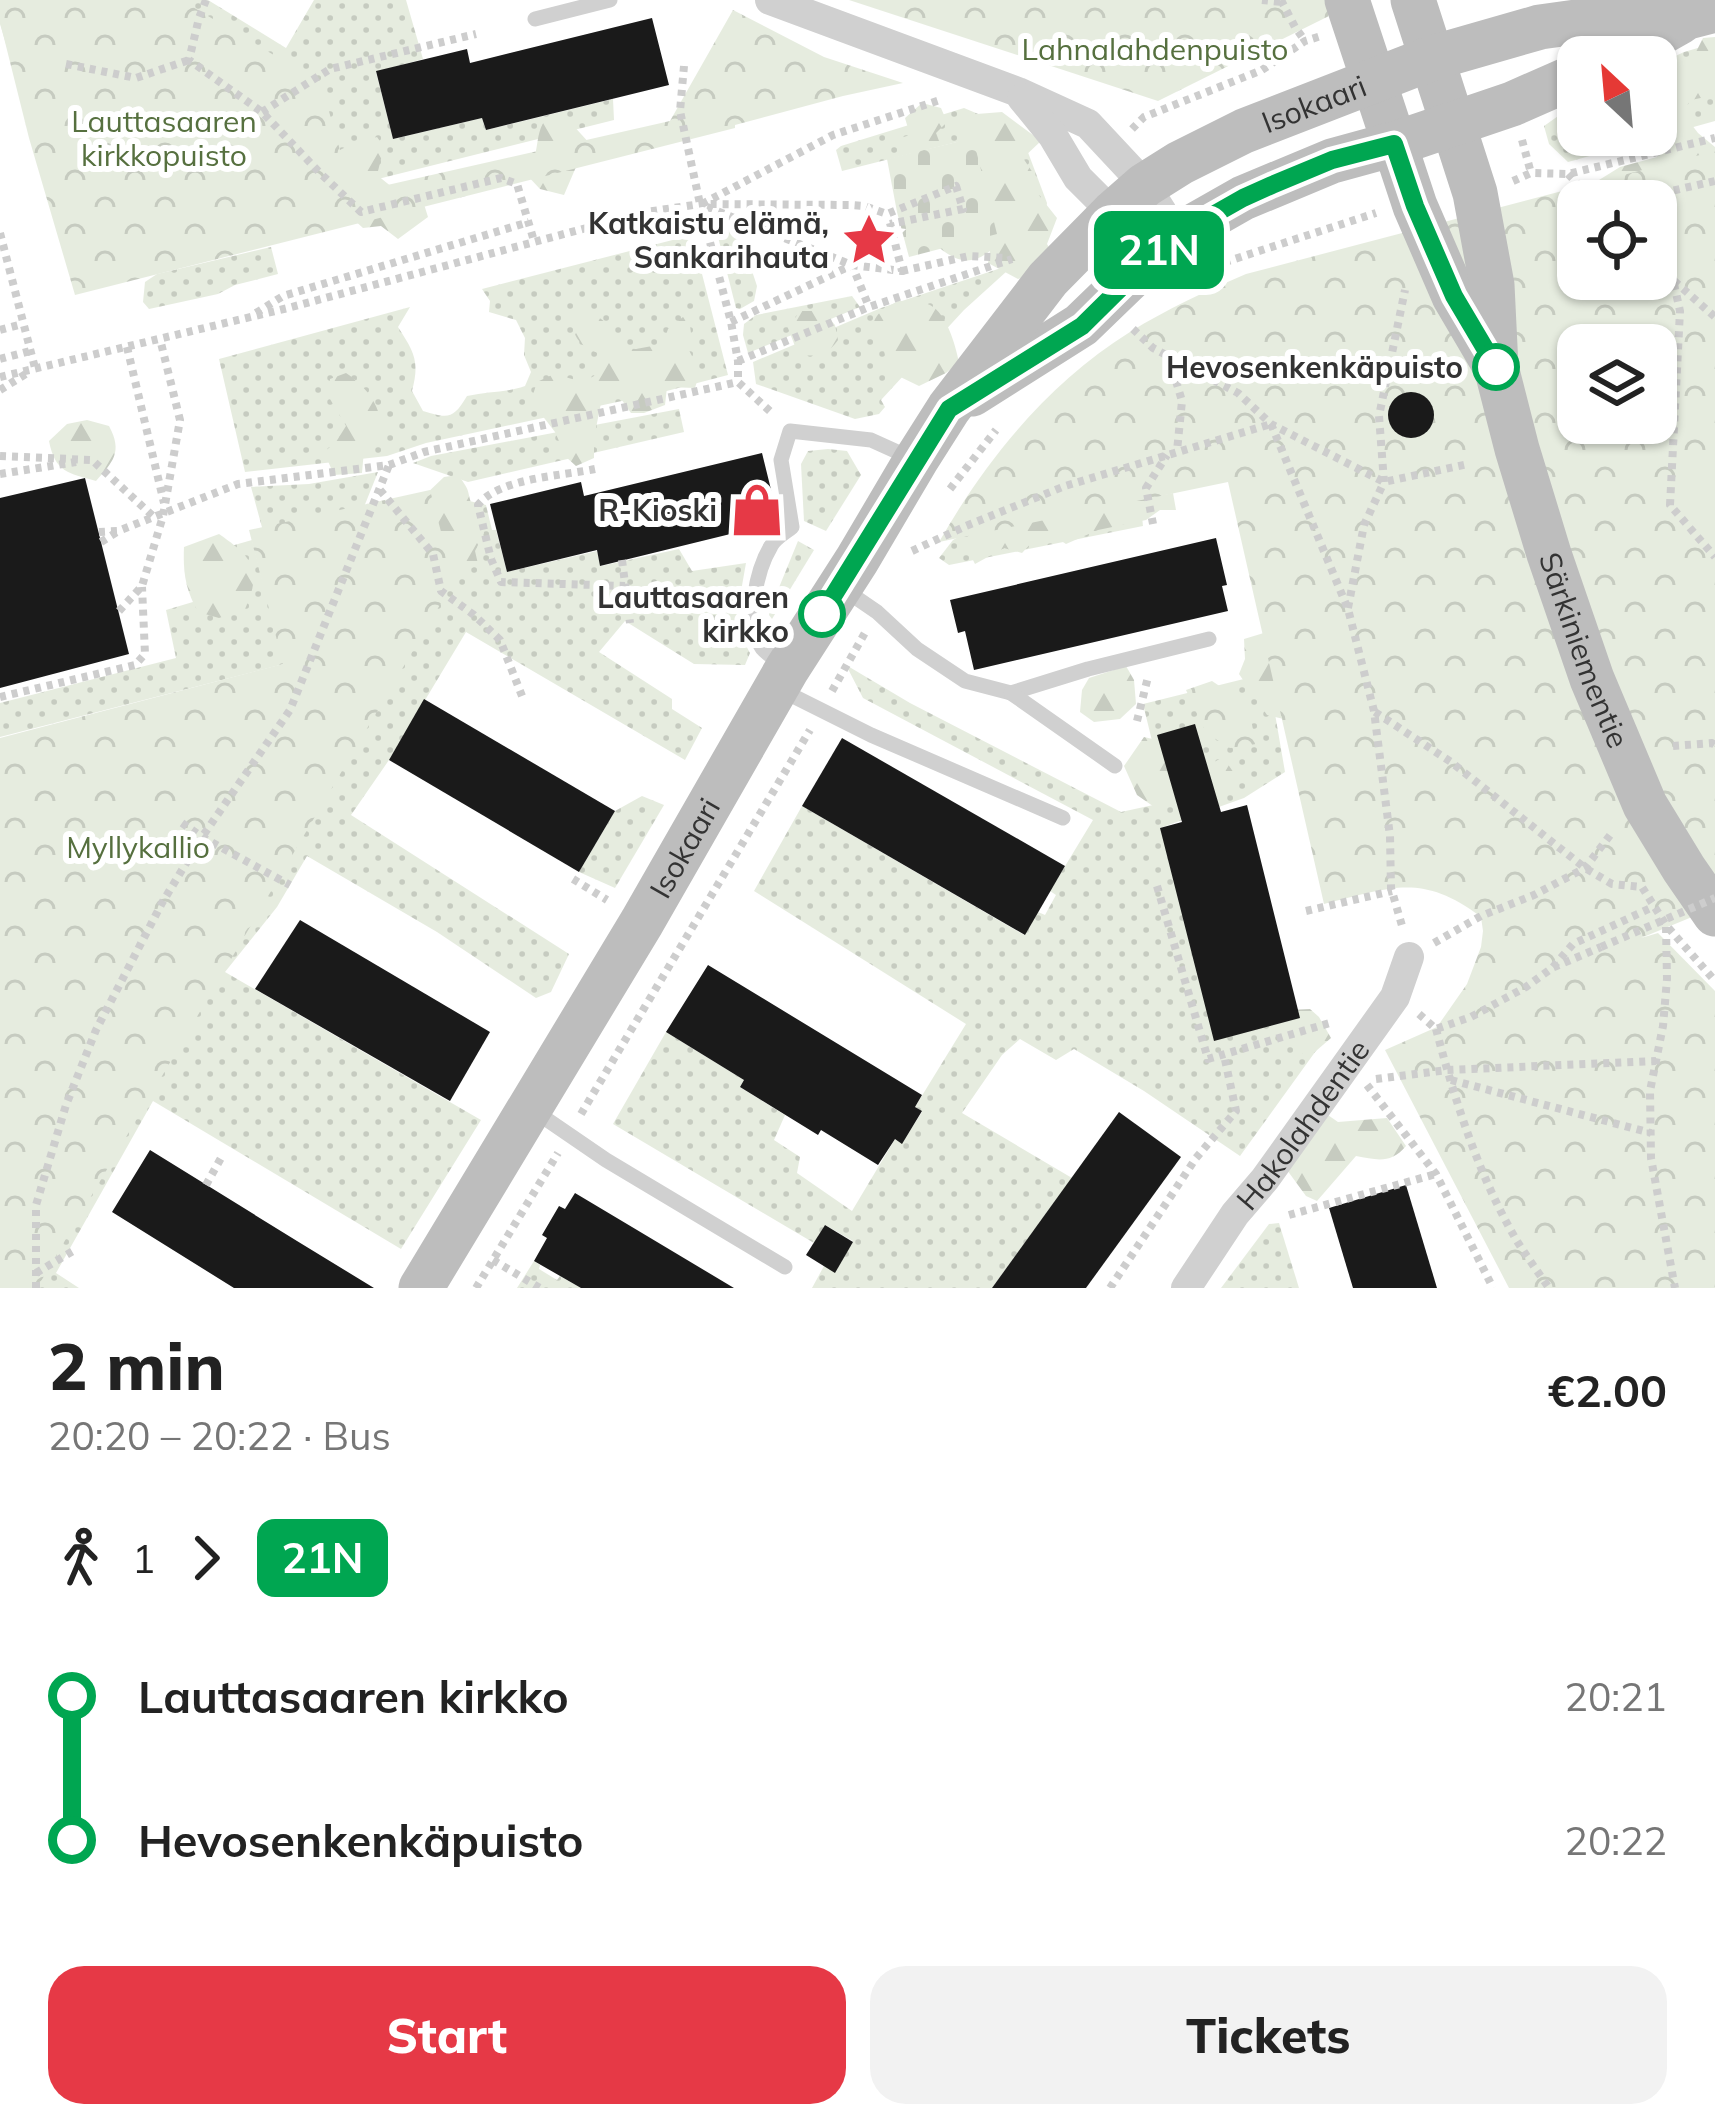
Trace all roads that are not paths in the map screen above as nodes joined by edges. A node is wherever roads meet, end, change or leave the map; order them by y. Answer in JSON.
{"nodes":[{"id":1,"x":610,"y":0,"type":"edge"},
{"id":2,"x":770,"y":0,"type":"edge"},
{"id":3,"x":1347,"y":0,"type":"edge"},
{"id":4,"x":1413,"y":0,"type":"edge"},
{"id":5,"x":1701,"y":14,"type":"edge"},
{"id":6,"x":535,"y":20,"type":"dead end"},
{"id":7,"x":1659,"y":36,"type":"edge"},
{"id":8,"x":1432,"y":58,"type":"junction"},
{"id":9,"x":1373,"y":79,"type":"junction"},
{"id":10,"x":1557,"y":84,"type":"edge"},
{"id":11,"x":1018,"y":92,"type":"junction"},
{"id":12,"x":1454,"y":124,"type":"junction"},
{"id":13,"x":1394,"y":144,"type":"junction"},
{"id":14,"x":1129,"y":199,"type":"junction"},
{"id":15,"x":1183,"y":257,"type":"junction"},
{"id":16,"x":1496,"y":367,"type":"junction"},
{"id":17,"x":949,"y":409,"type":"junction"},
{"id":18,"x":916,"y":460,"type":"junction"},
{"id":19,"x":858,"y":599,"type":"junction"},
{"id":20,"x":1209,"y":639,"type":"dead end"},
{"id":21,"x":782,"y":678,"type":"junction"},
{"id":22,"x":1011,"y":693,"type":"junction"},
{"id":23,"x":1114,"y":766,"type":"dead end"},
{"id":24,"x":1063,"y":818,"type":"dead end"},
{"id":25,"x":1715,"y":914,"type":"edge"},
{"id":26,"x":1409,"y":957,"type":"road end"},
{"id":27,"x":528,"y":1107,"type":"junction"},
{"id":28,"x":785,"y":1267,"type":"dead end"},
{"id":29,"x":422,"y":1288,"type":"edge"},
{"id":30,"x":1186,"y":1288,"type":"edge"}],
"edges":[{"from":1,"to":6,"type":"lane"},
{"from":2,"to":11,"type":"street"},
{"from":3,"to":9,"type":"street","name":"Särkiniementie"},
{"from":4,"to":8,"type":"street","name":"Särkiniementie"},
{"from":5,"to":7,"type":"street"},
{"from":5,"to":8,"type":"street","name":"Isokaari"},
{"from":8,"to":9,"type":"street","name":"Isokaari"},
{"from":8,"to":12,"type":"street","name":"Särkiniementie"},
{"from":9,"to":13,"type":"street","name":"Särkiniementie"},
{"from":9,"to":14,"type":"street","name":"Isokaari"},
{"from":10,"to":12,"type":"street","name":"Isokaari"},
{"from":11,"to":14,"type":"street"},
{"from":11,"to":14,"type":"street"},
{"from":12,"to":13,"type":"street","name":"Isokaari"},
{"from":12,"to":16,"type":"street","name":"Särkiniementie"},
{"from":13,"to":15,"type":"street","name":"Isokaari"},
{"from":13,"to":16,"type":"street","name":"Särkiniementie"},
{"from":14,"to":15,"type":"street"},
{"from":14,"to":15,"type":"street"},
{"from":14,"to":17,"type":"street","name":"Isokaari"},
{"from":15,"to":17,"type":"street","name":"Isokaari"},
{"from":16,"to":25,"type":"street","name":"Särkiniementie"},
{"from":17,"to":18,"type":"street","name":"Isokaari"},
{"from":18,"to":19,"type":"street","name":"Isokaari"},
{"from":18,"to":21,"type":"lane"},
{"from":19,"to":21,"type":"street","name":"Isokaari"},
{"from":19,"to":22,"type":"lane"},
{"from":20,"to":22,"type":"lane"},
{"from":21,"to":24,"type":"lane"},
{"from":21,"to":27,"type":"street","name":"Isokaari"},
{"from":22,"to":23,"type":"lane"},
{"from":26,"to":30,"type":"street","name":"Hakolahdentie"},
{"from":27,"to":28,"type":"lane"},
{"from":27,"to":29,"type":"street","name":"Isokaari"}]}
